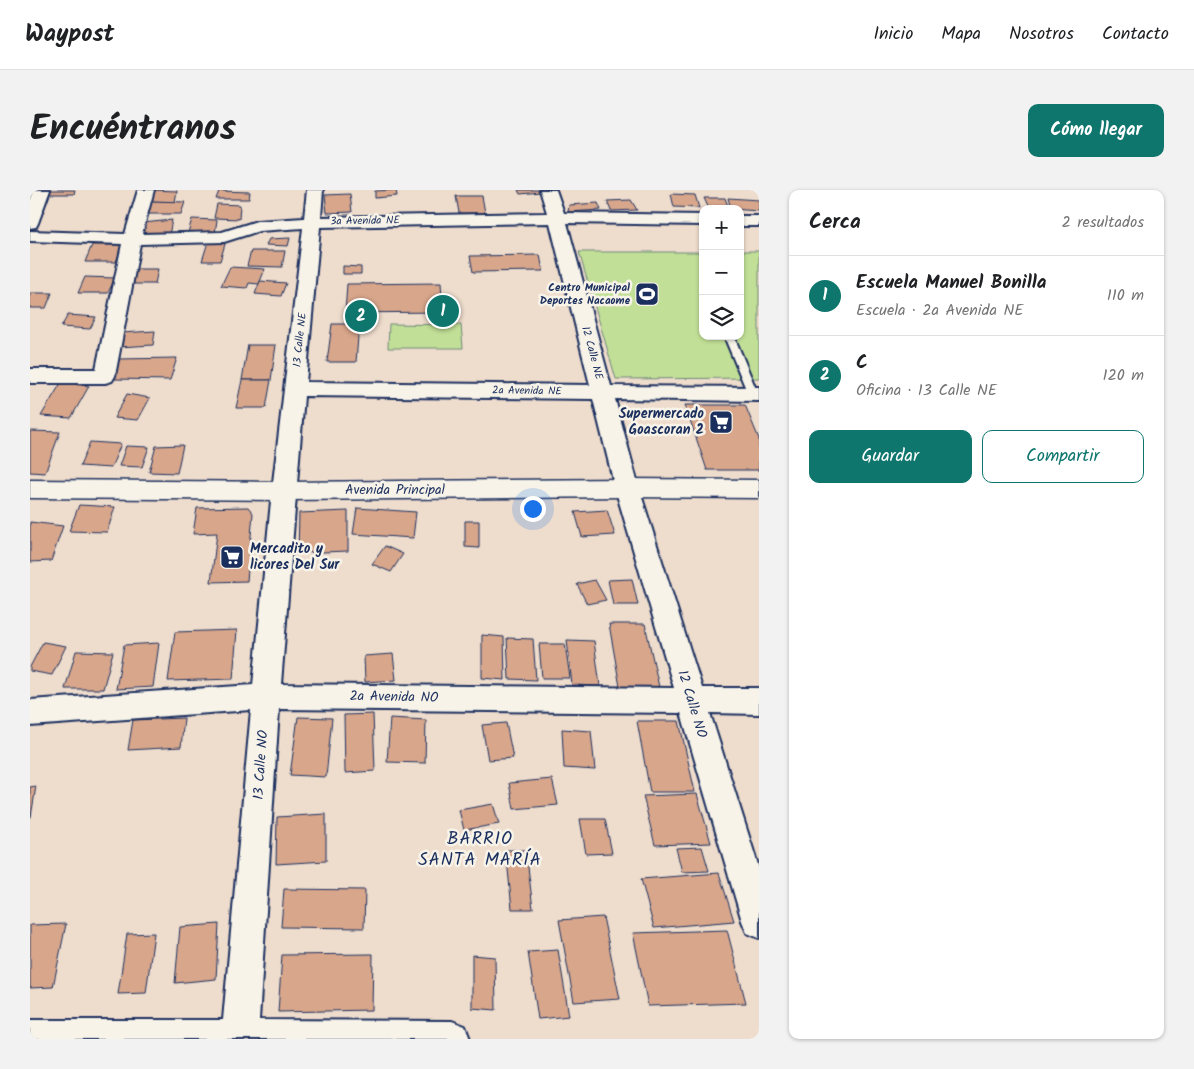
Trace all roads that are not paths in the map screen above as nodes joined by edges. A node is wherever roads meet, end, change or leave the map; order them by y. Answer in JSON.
{"nodes":[{"id":1,"x":42,"y":190,"type":"edge"},
{"id":2,"x":146,"y":190,"type":"edge"},
{"id":3,"x":315,"y":190,"type":"edge"},
{"id":4,"x":548,"y":190,"type":"edge"},
{"id":5,"x":557,"y":218,"type":"junction"},
{"id":6,"x":699,"y":220,"type":"edge"},
{"id":7,"x":744,"y":221,"type":"edge"},
{"id":8,"x":759,"y":221,"type":"edge"},
{"id":9,"x":313,"y":222,"type":"junction"},
{"id":10,"x":30,"y":223,"type":"edge"},
{"id":11,"x":30,"y":236,"type":"edge"},
{"id":12,"x":132,"y":239,"type":"junction"},
{"id":13,"x":731,"y":340,"type":"edge"},
{"id":14,"x":30,"y":376,"type":"edge"},
{"id":15,"x":295,"y":389,"type":"junction"},
{"id":16,"x":603,"y":392,"type":"junction"},
{"id":17,"x":756,"y":394,"type":"edge"},
{"id":18,"x":627,"y":488,"type":"junction"},
{"id":19,"x":30,"y":489,"type":"edge"},
{"id":20,"x":759,"y":489,"type":"edge"},
{"id":21,"x":284,"y":491,"type":"junction"},
{"id":22,"x":266,"y":696,"type":"junction"},
{"id":23,"x":691,"y":700,"type":"junction"},
{"id":24,"x":759,"y":701,"type":"edge"},
{"id":25,"x":30,"y":713,"type":"edge"},
{"id":26,"x":759,"y":921,"type":"edge"},
{"id":27,"x":30,"y":1038,"type":"edge"},
{"id":28,"x":240,"y":1038,"type":"edge"},
{"id":29,"x":452,"y":1039,"type":"edge"}],
"edges":[{"from":1,"to":10,"type":"street"},
{"from":2,"to":12,"type":"street"},
{"from":3,"to":9,"type":"street","name":"13 Calle NE"},
{"from":4,"to":5,"type":"street","name":"12 Calle NE"},
{"from":5,"to":6,"type":"street","name":"3a Avenida NE"},
{"from":5,"to":9,"type":"street","name":"3a Avenida NE"},
{"from":5,"to":16,"type":"street","name":"12 Calle NE"},
{"from":7,"to":8,"type":"street"},
{"from":9,"to":12,"type":"street","name":"3a Avenida NE"},
{"from":9,"to":15,"type":"street","name":"13 Calle NE"},
{"from":11,"to":12,"type":"street","name":"3a Avenida NE"},
{"from":12,"to":14,"type":"street"},
{"from":13,"to":17,"type":"lane"},
{"from":15,"to":16,"type":"street","name":"2a Avenida NE"},
{"from":15,"to":21,"type":"street","name":"13 Calle NE"},
{"from":16,"to":17,"type":"street","name":"2a Avenida NE"},
{"from":16,"to":18,"type":"street","name":"12 Calle NE"},
{"from":18,"to":20,"type":"street","name":"Avenida Principal"},
{"from":18,"to":21,"type":"street","name":"Avenida Principal"},
{"from":18,"to":23,"type":"street","name":"12 Calle NO"},
{"from":19,"to":21,"type":"street","name":"Avenida Principal"},
{"from":21,"to":22,"type":"street","name":"13 Calle NO"},
{"from":22,"to":23,"type":"street","name":"2a Avenida NO"},
{"from":22,"to":25,"type":"street","name":"2a Avenida NO"},
{"from":22,"to":28,"type":"street","name":"13 Calle NO"},
{"from":23,"to":24,"type":"street","name":"2a Avenida NO"},
{"from":23,"to":26,"type":"street","name":"12 Calle NO"},
{"from":27,"to":28,"type":"street"},
{"from":28,"to":29,"type":"street"}]}
